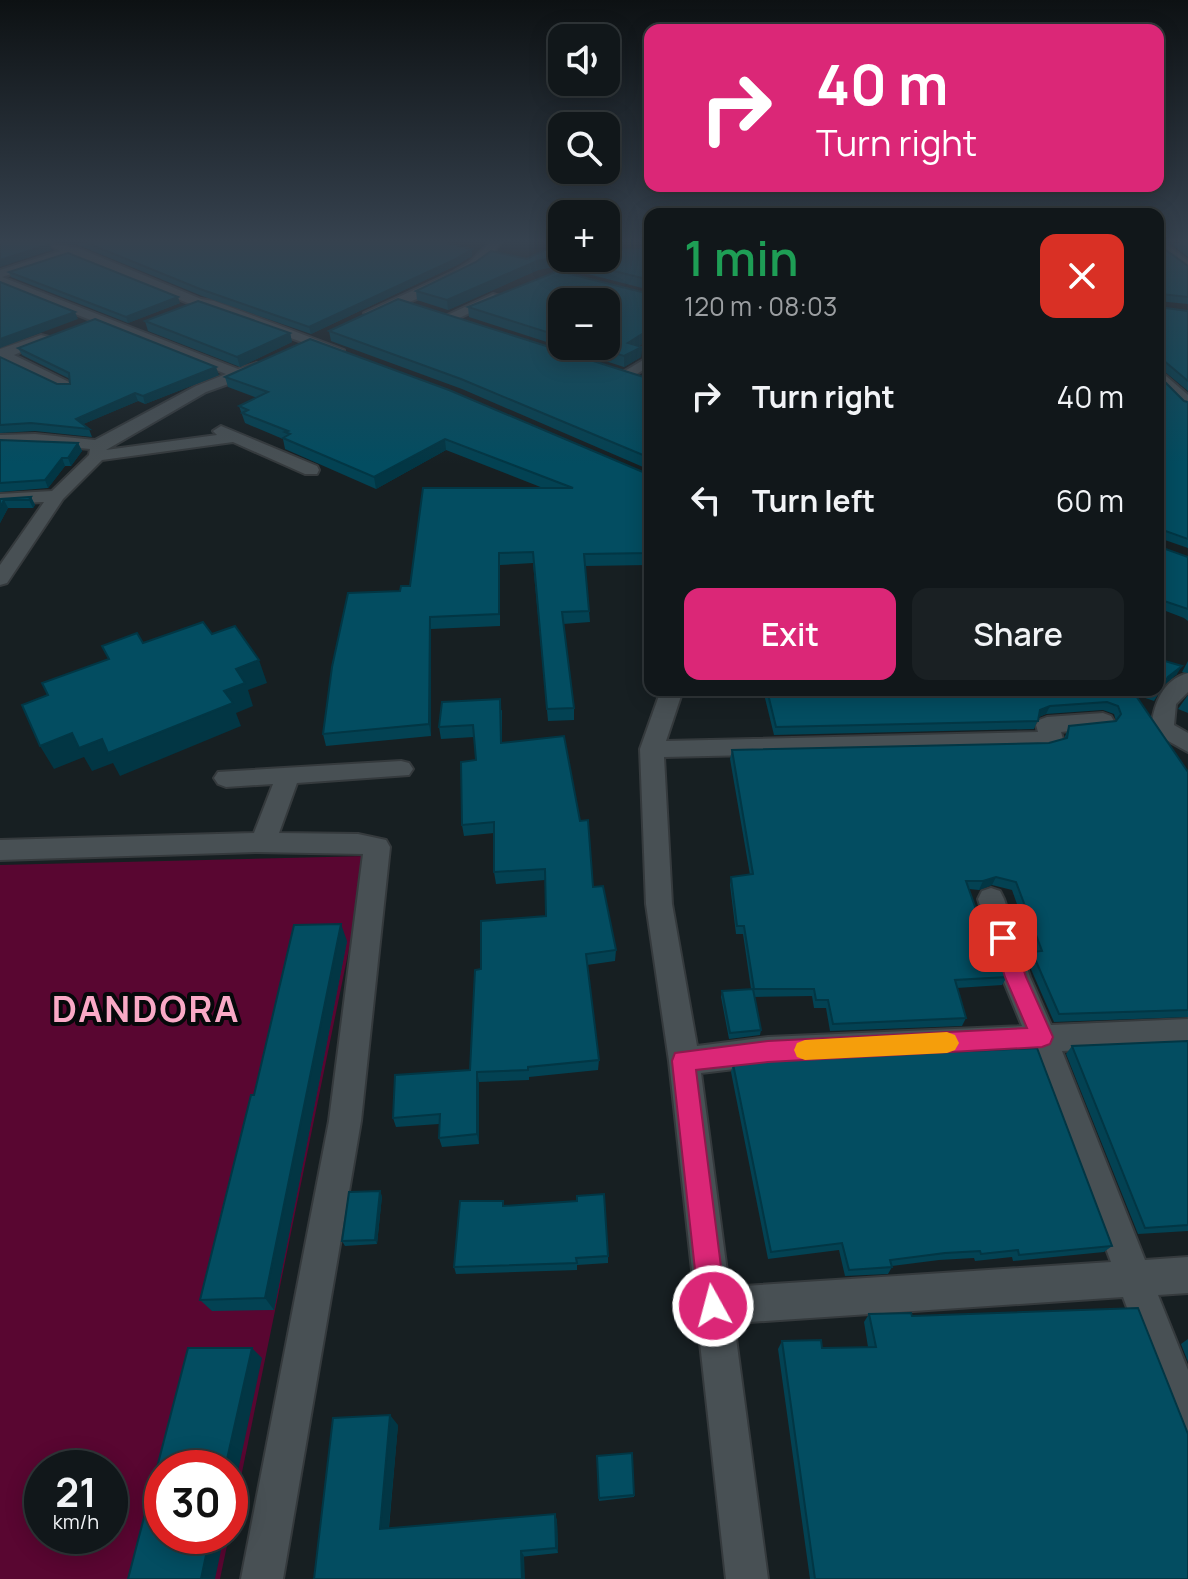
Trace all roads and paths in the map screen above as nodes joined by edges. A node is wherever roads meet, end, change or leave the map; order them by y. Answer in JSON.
{"nodes":[{"id":1,"x":91,"y":317,"type":"edge"},
{"id":2,"x":234,"y":317,"type":"edge"},
{"id":3,"x":363,"y":317,"type":"edge"},
{"id":4,"x":444,"y":317,"type":"edge"},
{"id":5,"x":97,"y":319,"type":"junction"},
{"id":6,"x":358,"y":319,"type":"edge"},
{"id":7,"x":142,"y":326,"type":"edge"},
{"id":8,"x":477,"y":327,"type":"edge"},
{"id":9,"x":128,"y":331,"type":"junction"},
{"id":10,"x":332,"y":331,"type":"edge"},
{"id":11,"x":304,"y":344,"type":"junction"},
{"id":12,"x":1,"y":354,"type":"edge"},
{"id":13,"x":349,"y":355,"type":"edge"},
{"id":14,"x":268,"y":361,"type":"edge"},
{"id":15,"x":644,"y":362,"type":"edge"},
{"id":16,"x":240,"y":375,"type":"junction"},
{"id":17,"x":1164,"y":379,"type":"edge"},
{"id":18,"x":644,"y":381,"type":"edge"},
{"id":19,"x":66,"y":386,"type":"edge"},
{"id":20,"x":1188,"y":403,"type":"edge"},
{"id":21,"x":208,"y":425,"type":"dead end"},
{"id":22,"x":236,"y":437,"type":"junction"},
{"id":23,"x":0,"y":440,"type":"edge"},
{"id":24,"x":98,"y":451,"type":"junction"},
{"id":25,"x":311,"y":470,"type":"dead end"},
{"id":26,"x":57,"y":496,"type":"junction"},
{"id":27,"x":0,"y":499,"type":"edge"},
{"id":28,"x":0,"y":579,"type":"edge"},
{"id":29,"x":1188,"y":680,"type":"edge"},
{"id":30,"x":670,"y":696,"type":"edge"},
{"id":31,"x":1103,"y":721,"type":"edge"},
{"id":32,"x":1188,"y":744,"type":"edge"},
{"id":33,"x":652,"y":749,"type":"junction"},
{"id":34,"x":401,"y":769,"type":"dead end"},
{"id":35,"x":288,"y":775,"type":"junction"},
{"id":36,"x":226,"y":778,"type":"dead end"},
{"id":37,"x":262,"y":844,"type":"junction"},
{"id":38,"x":0,"y":850,"type":"edge"},
{"id":39,"x":991,"y":899,"type":"dead end"},
{"id":40,"x":1188,"y":1032,"type":"edge"},
{"id":41,"x":1042,"y":1037,"type":"junction"},
{"id":42,"x":684,"y":1061,"type":"junction"},
{"id":43,"x":1188,"y":1275,"type":"edge"},
{"id":44,"x":1134,"y":1277,"type":"junction"},
{"id":45,"x":713,"y":1306,"type":"junction"},
{"id":46,"x":1188,"y":1419,"type":"edge"},
{"id":47,"x":262,"y":1579,"type":"edge"},
{"id":48,"x":747,"y":1579,"type":"edge"}],
"edges":[{"from":1,"to":5,"type":"street"},
{"from":2,"to":11,"type":"street"},
{"from":3,"to":6,"type":"street"},
{"from":4,"to":8,"type":"street"},
{"from":5,"to":9,"type":"street"},
{"from":5,"to":12,"type":"street"},
{"from":7,"to":9,"type":"street"},
{"from":9,"to":16,"type":"street"},
{"from":10,"to":11,"type":"street"},
{"from":11,"to":13,"type":"street"},
{"from":12,"to":19,"type":"street"},
{"from":14,"to":16,"type":"street"},
{"from":15,"to":18,"type":"street"},
{"from":16,"to":24,"type":"street"},
{"from":17,"to":20,"type":"street"},
{"from":21,"to":22,"type":"street"},
{"from":22,"to":24,"type":"street"},
{"from":22,"to":25,"type":"street"},
{"from":23,"to":24,"type":"street"},
{"from":24,"to":26,"type":"street"},
{"from":26,"to":27,"type":"street"},
{"from":26,"to":28,"type":"street"},
{"from":29,"to":32,"type":"street"},
{"from":30,"to":33,"type":"street"},
{"from":31,"to":33,"type":"street"},
{"from":33,"to":42,"type":"street"},
{"from":34,"to":35,"type":"street"},
{"from":35,"to":36,"type":"street"},
{"from":35,"to":37,"type":"street"},
{"from":37,"to":38,"type":"street"},
{"from":37,"to":47,"type":"street"},
{"from":39,"to":41,"type":"street"},
{"from":40,"to":41,"type":"street"},
{"from":41,"to":42,"type":"street"},
{"from":41,"to":44,"type":"street"},
{"from":42,"to":45,"type":"street"},
{"from":43,"to":44,"type":"street"},
{"from":44,"to":45,"type":"street"},
{"from":44,"to":46,"type":"street"},
{"from":45,"to":48,"type":"street"}]}
